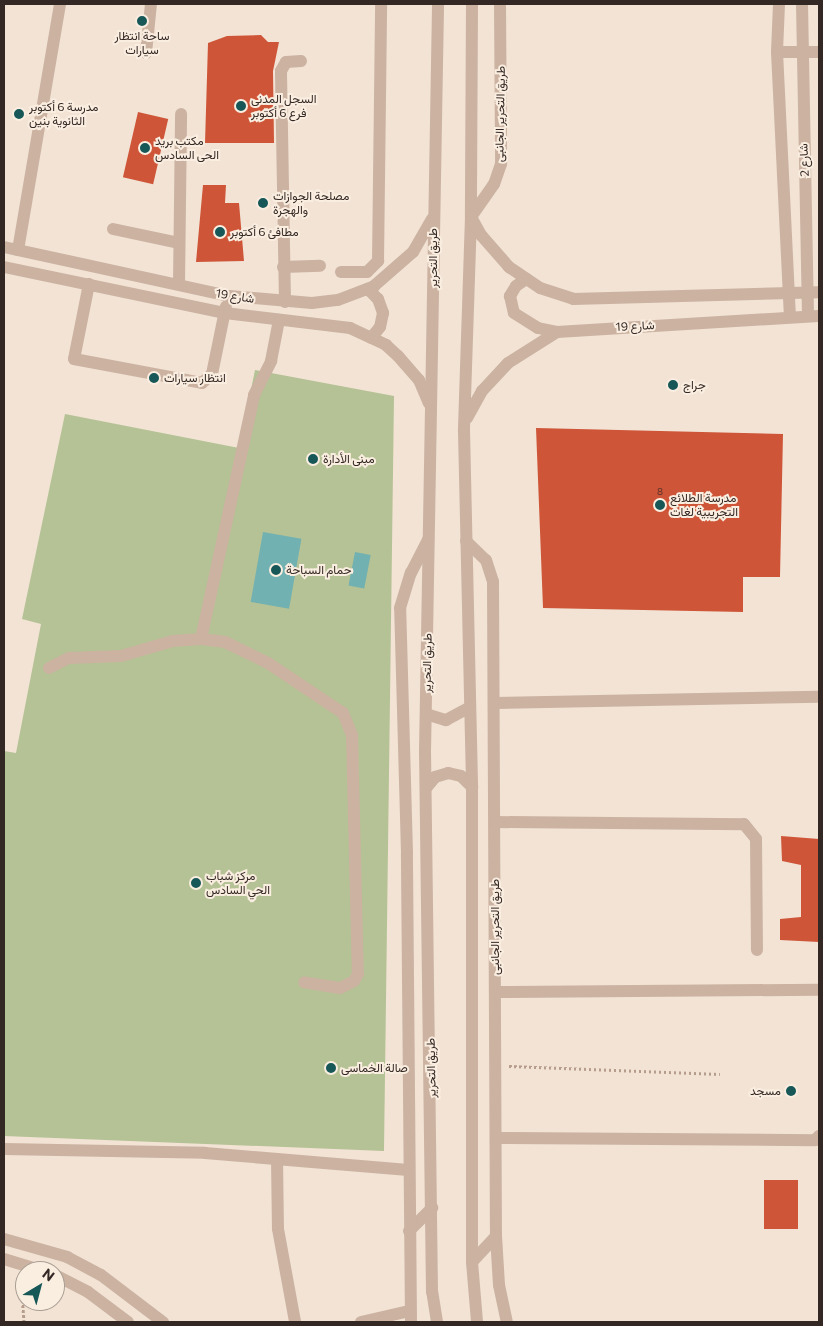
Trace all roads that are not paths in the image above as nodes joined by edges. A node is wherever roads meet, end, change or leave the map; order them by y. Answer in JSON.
{"nodes":[{"id":1,"x":60,"y":4,"type":"edge"},
{"id":2,"x":151,"y":4,"type":"edge"},
{"id":3,"x":381,"y":4,"type":"edge"},
{"id":4,"x":438,"y":4,"type":"edge"},
{"id":5,"x":472,"y":4,"type":"edge"},
{"id":6,"x":500,"y":4,"type":"edge"},
{"id":7,"x":779,"y":4,"type":"edge"},
{"id":8,"x":802,"y":4,"type":"edge"},
{"id":9,"x":777,"y":52,"type":"junction"},
{"id":10,"x":800,"y":52,"type":"junction"},
{"id":11,"x":819,"y":52,"type":"edge"},
{"id":12,"x":146,"y":53,"type":"dead end"},
{"id":13,"x":301,"y":61,"type":"dead end"},
{"id":14,"x":181,"y":114,"type":"dead end"},
{"id":15,"x":434,"y":215,"type":"junction"},
{"id":16,"x":471,"y":217,"type":"junction"},
{"id":17,"x":113,"y":229,"type":"dead end"},
{"id":18,"x":179,"y":244,"type":"junction"},
{"id":19,"x":4,"y":247,"type":"edge"},
{"id":20,"x":18,"y":250,"type":"junction"},
{"id":21,"x":4,"y":266,"type":"edge"},
{"id":22,"x":283,"y":266,"type":"junction"},
{"id":23,"x":320,"y":266,"type":"dead end"},
{"id":24,"x":341,"y":272,"type":"dead end"},
{"id":25,"x":526,"y":280,"type":"junction"},
{"id":26,"x":89,"y":284,"type":"junction"},
{"id":27,"x":179,"y":284,"type":"junction"},
{"id":28,"x":368,"y":289,"type":"junction"},
{"id":29,"x":789,"y":291,"type":"junction"},
{"id":30,"x":813,"y":291,"type":"edge"},
{"id":31,"x":228,"y":296,"type":"junction"},
{"id":32,"x":285,"y":302,"type":"junction"},
{"id":33,"x":225,"y":313,"type":"junction"},
{"id":34,"x":790,"y":316,"type":"junction"},
{"id":35,"x":814,"y":316,"type":"edge"},
{"id":36,"x":279,"y":320,"type":"junction"},
{"id":37,"x":557,"y":332,"type":"junction"},
{"id":38,"x":371,"y":338,"type":"junction"},
{"id":39,"x":432,"y":410,"type":"junction"},
{"id":40,"x":464,"y":425,"type":"junction"},
{"id":41,"x":429,"y":537,"type":"junction"},
{"id":42,"x":466,"y":541,"type":"junction"},
{"id":43,"x":201,"y":639,"type":"junction"},
{"id":44,"x":49,"y":668,"type":"dead end"},
{"id":45,"x":819,"y":697,"type":"edge"},
{"id":46,"x":494,"y":703,"type":"junction"},
{"id":47,"x":470,"y":707,"type":"junction"},
{"id":48,"x":426,"y":714,"type":"junction"},
{"id":49,"x":427,"y":787,"type":"junction"},
{"id":50,"x":472,"y":787,"type":"junction"},
{"id":51,"x":495,"y":822,"type":"junction"},
{"id":52,"x":757,"y":950,"type":"dead end"},
{"id":53,"x":304,"y":982,"type":"dead end"},
{"id":54,"x":819,"y":990,"type":"edge"},
{"id":55,"x":495,"y":992,"type":"junction"},
{"id":56,"x":819,"y":1136,"type":"edge"},
{"id":57,"x":496,"y":1138,"type":"junction"},
{"id":58,"x":4,"y":1149,"type":"edge"},
{"id":59,"x":277,"y":1159,"type":"junction"},
{"id":60,"x":408,"y":1170,"type":"junction"},
{"id":61,"x":432,"y":1208,"type":"junction"},
{"id":62,"x":409,"y":1231,"type":"junction"},
{"id":63,"x":496,"y":1236,"type":"junction"},
{"id":64,"x":4,"y":1239,"type":"edge"},
{"id":65,"x":472,"y":1262,"type":"junction"},
{"id":66,"x":65,"y":1280,"type":"edge"},
{"id":67,"x":410,"y":1317,"type":"edge"},
{"id":68,"x":128,"y":1322,"type":"edge"},
{"id":69,"x":163,"y":1322,"type":"edge"},
{"id":70,"x":295,"y":1322,"type":"edge"},
{"id":71,"x":361,"y":1322,"type":"edge"},
{"id":72,"x":437,"y":1322,"type":"edge"},
{"id":73,"x":477,"y":1322,"type":"edge"},
{"id":74,"x":506,"y":1322,"type":"edge"}],
"edges":[{"from":1,"to":20,"type":"street"},
{"from":2,"to":12,"type":"street"},
{"from":3,"to":24,"type":"street"},
{"from":4,"to":15,"type":"street","name":"طريق التحرير"},
{"from":5,"to":16,"type":"street"},
{"from":6,"to":16,"type":"street","name":"طريق التحرير الجانبى"},
{"from":7,"to":9,"type":"street","name":"شارع 2"},
{"from":8,"to":10,"type":"street","name":"شارع 2"},
{"from":9,"to":10,"type":"street"},
{"from":9,"to":29,"type":"street","name":"شارع 2"},
{"from":10,"to":11,"type":"street"},
{"from":10,"to":30,"type":"street","name":"شارع 2"},
{"from":13,"to":22,"type":"street"},
{"from":14,"to":18,"type":"street"},
{"from":15,"to":28,"type":"street","name":"شارع 19"},
{"from":15,"to":39,"type":"street","name":"طريق التحرير"},
{"from":16,"to":25,"type":"street"},
{"from":16,"to":40,"type":"street"},
{"from":17,"to":18,"type":"street"},
{"from":18,"to":27,"type":"street"},
{"from":19,"to":20,"type":"street","name":"شارع 19"},
{"from":20,"to":27,"type":"street","name":"شارع 19"},
{"from":21,"to":26,"type":"street","name":"شارع 19"},
{"from":22,"to":23,"type":"street"},
{"from":22,"to":32,"type":"street"},
{"from":25,"to":29,"type":"street"},
{"from":25,"to":37,"type":"street"},
{"from":26,"to":33,"type":"street","name":"شارع 19"},
{"from":26,"to":33,"type":"street"},
{"from":27,"to":31,"type":"street","name":"شارع 19"},
{"from":28,"to":32,"type":"street","name":"شارع 19"},
{"from":28,"to":38,"type":"street"},
{"from":29,"to":30,"type":"street"},
{"from":29,"to":34,"type":"street","name":"شارع 2"},
{"from":30,"to":35,"type":"street","name":"شارع 2"},
{"from":31,"to":32,"type":"street","name":"شارع 19"},
{"from":31,"to":33,"type":"street"},
{"from":33,"to":36,"type":"street","name":"شارع 19"},
{"from":34,"to":35,"type":"street","name":"شارع 19"},
{"from":34,"to":37,"type":"street","name":"شارع 19"},
{"from":36,"to":38,"type":"street","name":"شارع 19"},
{"from":36,"to":43,"type":"street"},
{"from":37,"to":40,"type":"street","name":"شارع 19"},
{"from":38,"to":39,"type":"street","name":"شارع 19"},
{"from":39,"to":41,"type":"street","name":"طريق التحرير"},
{"from":40,"to":42,"type":"street"},
{"from":41,"to":48,"type":"street","name":"طريق التحرير"},
{"from":41,"to":60,"type":"street"},
{"from":42,"to":46,"type":"street","name":"طريق التحرير الجانبى"},
{"from":42,"to":47,"type":"street"},
{"from":43,"to":44,"type":"street"},
{"from":43,"to":53,"type":"street"},
{"from":45,"to":46,"type":"street"},
{"from":46,"to":51,"type":"street","name":"طريق التحرير الجانبى"},
{"from":47,"to":48,"type":"street"},
{"from":47,"to":50,"type":"street"},
{"from":48,"to":49,"type":"street","name":"طريق التحرير"},
{"from":49,"to":50,"type":"street"},
{"from":49,"to":61,"type":"street","name":"طريق التحرير"},
{"from":50,"to":65,"type":"street"},
{"from":51,"to":52,"type":"street"},
{"from":51,"to":55,"type":"street","name":"طريق التحرير الجانبى"},
{"from":54,"to":55,"type":"street"},
{"from":55,"to":57,"type":"street","name":"طريق التحرير الجانبى"},
{"from":56,"to":57,"type":"street"},
{"from":57,"to":63,"type":"street","name":"طريق التحرير الجانبى"},
{"from":58,"to":59,"type":"street"},
{"from":59,"to":60,"type":"street"},
{"from":59,"to":70,"type":"street"},
{"from":60,"to":62,"type":"street"},
{"from":61,"to":62,"type":"street"},
{"from":61,"to":72,"type":"street","name":"طريق التحرير"},
{"from":62,"to":67,"type":"street"},
{"from":63,"to":65,"type":"street"},
{"from":63,"to":74,"type":"street","name":"طريق التحرير الجانبى"},
{"from":64,"to":69,"type":"street"},
{"from":65,"to":73,"type":"street"},
{"from":66,"to":68,"type":"street"},
{"from":67,"to":71,"type":"street"}]}
